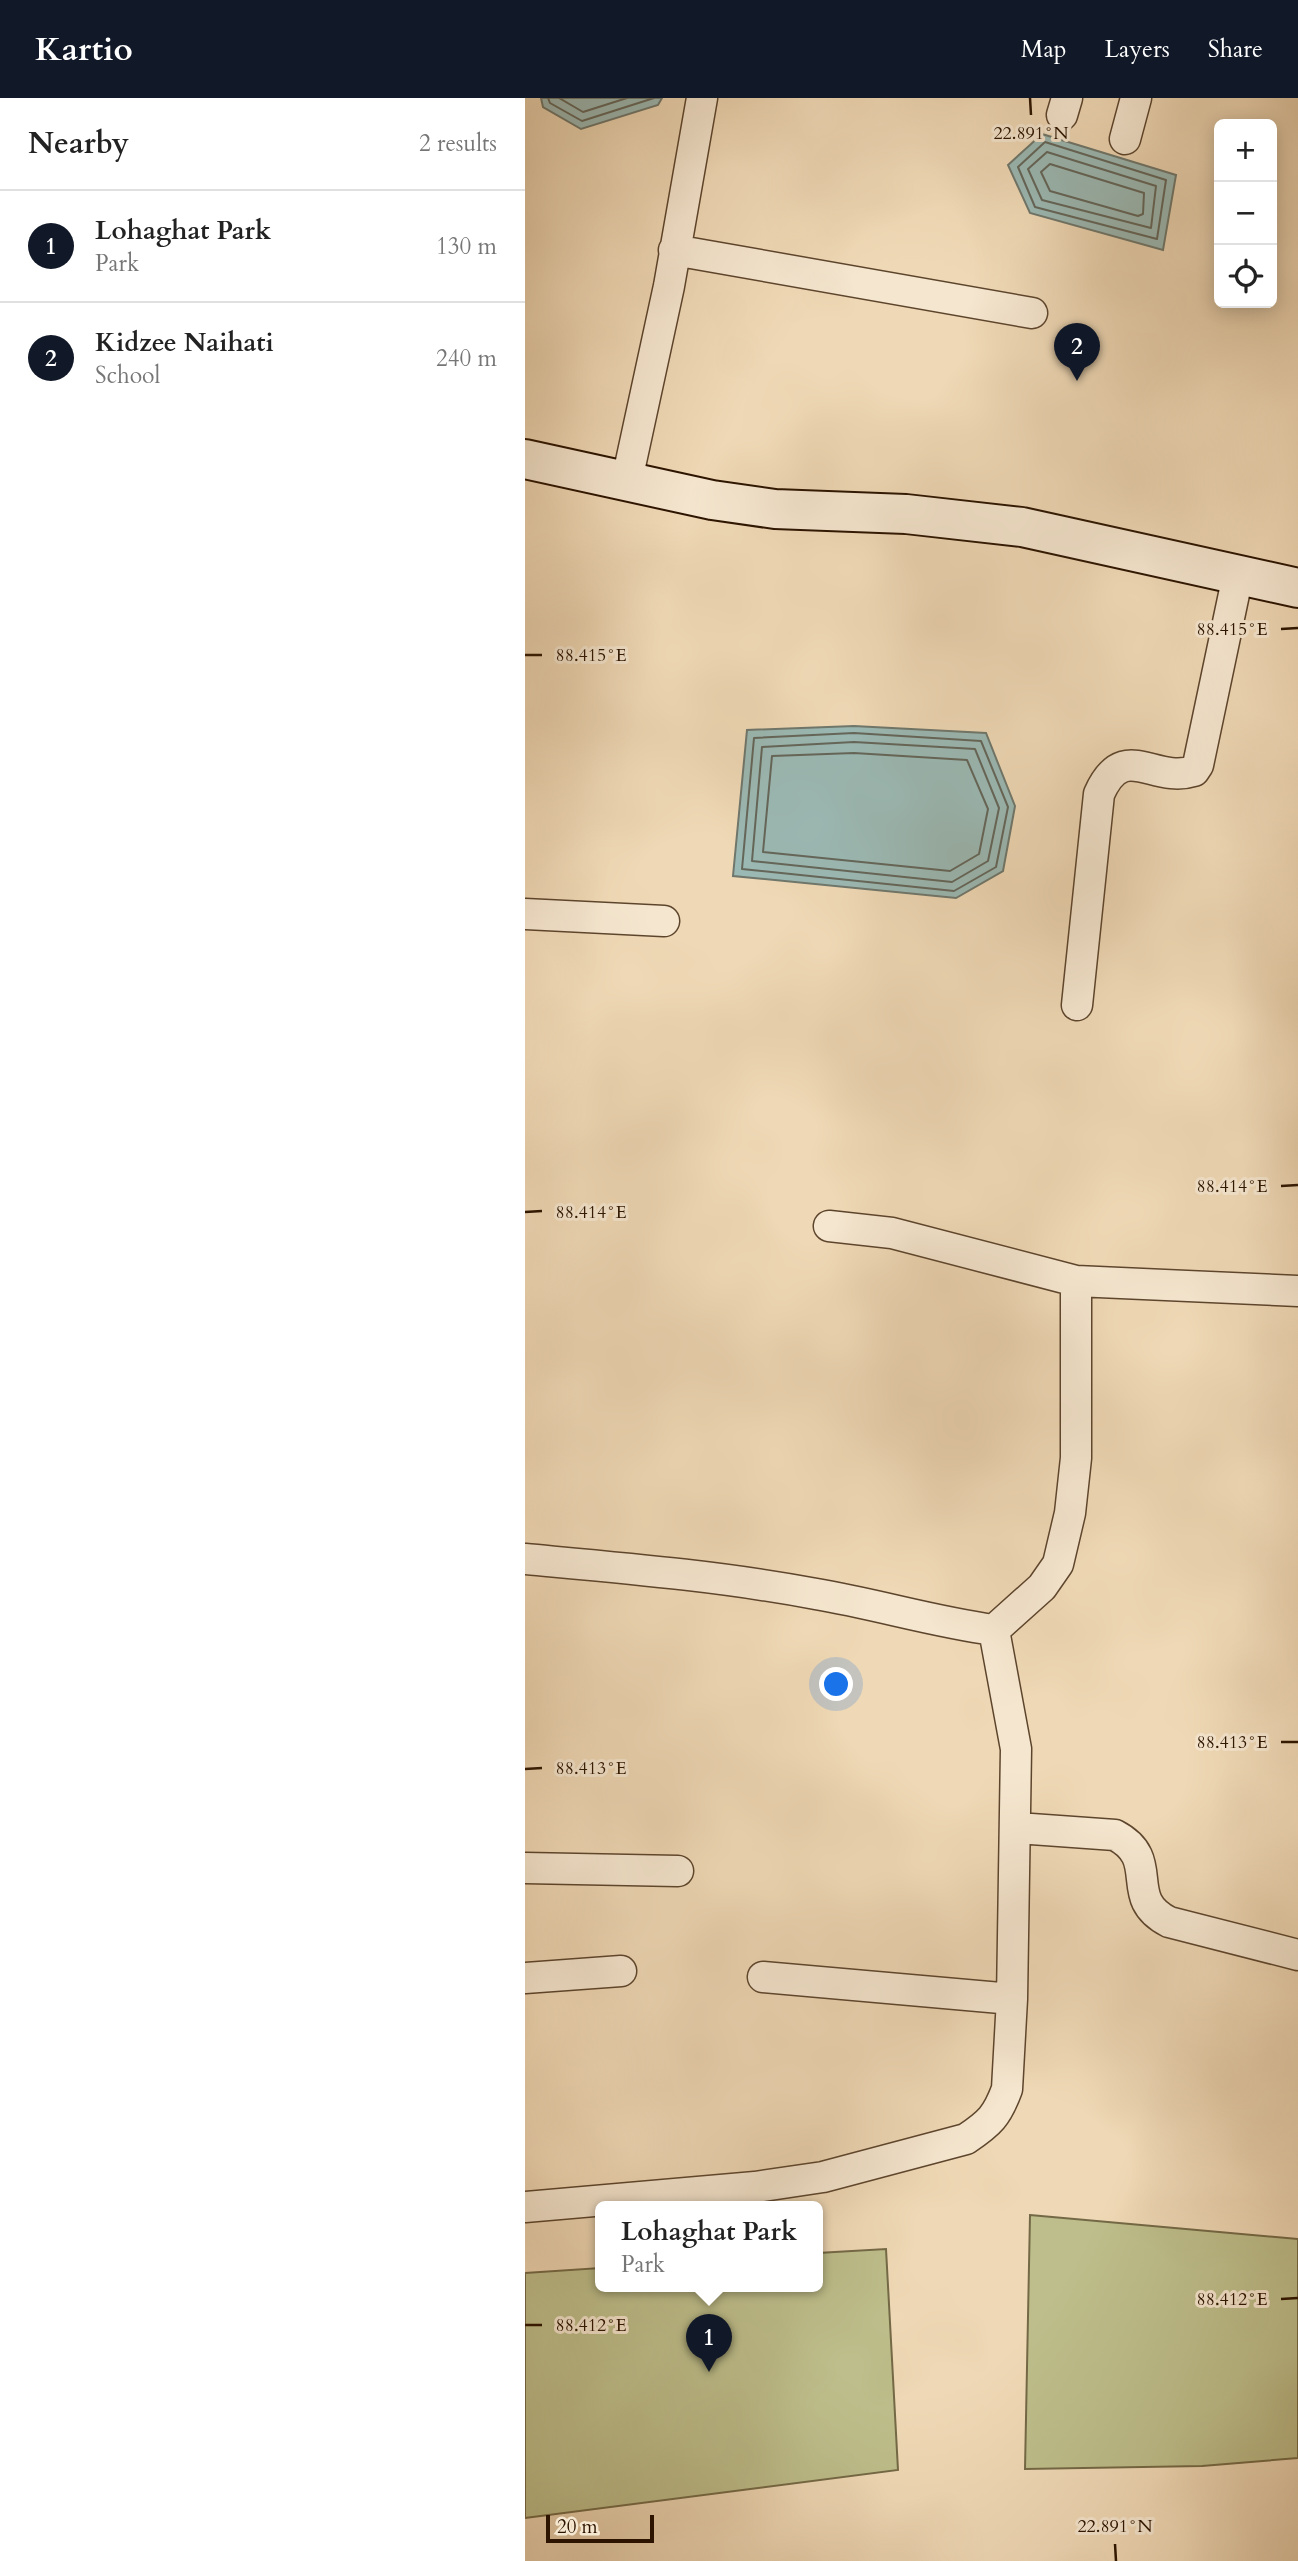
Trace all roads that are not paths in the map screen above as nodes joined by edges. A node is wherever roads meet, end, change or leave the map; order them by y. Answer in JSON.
{"nodes":[{"id":1,"x":702,"y":98,"type":"edge"},
{"id":2,"x":1136,"y":98,"type":"edge"},
{"id":3,"x":1125,"y":139,"type":"dead end"},
{"id":4,"x":674,"y":250,"type":"junction"},
{"id":5,"x":1032,"y":313,"type":"dead end"},
{"id":6,"x":525,"y":458,"type":"edge"},
{"id":7,"x":627,"y":480,"type":"junction"},
{"id":8,"x":1238,"y":575,"type":"junction"},
{"id":9,"x":1298,"y":588,"type":"edge"},
{"id":10,"x":525,"y":914,"type":"edge"},
{"id":11,"x":664,"y":921,"type":"dead end"},
{"id":12,"x":1077,"y":1005,"type":"dead end"},
{"id":13,"x":829,"y":1226,"type":"dead end"},
{"id":14,"x":1076,"y":1281,"type":"junction"},
{"id":15,"x":1298,"y":1291,"type":"edge"},
{"id":16,"x":525,"y":1559,"type":"edge"},
{"id":17,"x":994,"y":1630,"type":"junction"},
{"id":18,"x":1017,"y":1828,"type":"junction"},
{"id":19,"x":525,"y":1867,"type":"edge"},
{"id":20,"x":678,"y":1871,"type":"dead end"},
{"id":21,"x":1298,"y":1955,"type":"edge"},
{"id":22,"x":621,"y":1971,"type":"dead end"},
{"id":23,"x":525,"y":1978,"type":"edge"},
{"id":24,"x":764,"y":1978,"type":"dead end"},
{"id":25,"x":1012,"y":1999,"type":"junction"},
{"id":26,"x":525,"y":2207,"type":"edge"}],
"edges":[{"from":1,"to":4,"type":"street"},
{"from":2,"to":3,"type":"street"},
{"from":4,"to":5,"type":"street"},
{"from":4,"to":7,"type":"street"},
{"from":6,"to":7,"type":"street"},
{"from":7,"to":8,"type":"street"},
{"from":8,"to":9,"type":"street"},
{"from":8,"to":12,"type":"street"},
{"from":10,"to":11,"type":"street"},
{"from":13,"to":14,"type":"street"},
{"from":14,"to":15,"type":"street"},
{"from":14,"to":17,"type":"street"},
{"from":16,"to":17,"type":"street"},
{"from":17,"to":18,"type":"street"},
{"from":18,"to":21,"type":"street"},
{"from":18,"to":25,"type":"street"},
{"from":19,"to":20,"type":"street"},
{"from":22,"to":23,"type":"street"},
{"from":24,"to":25,"type":"street"},
{"from":25,"to":26,"type":"street"}]}
